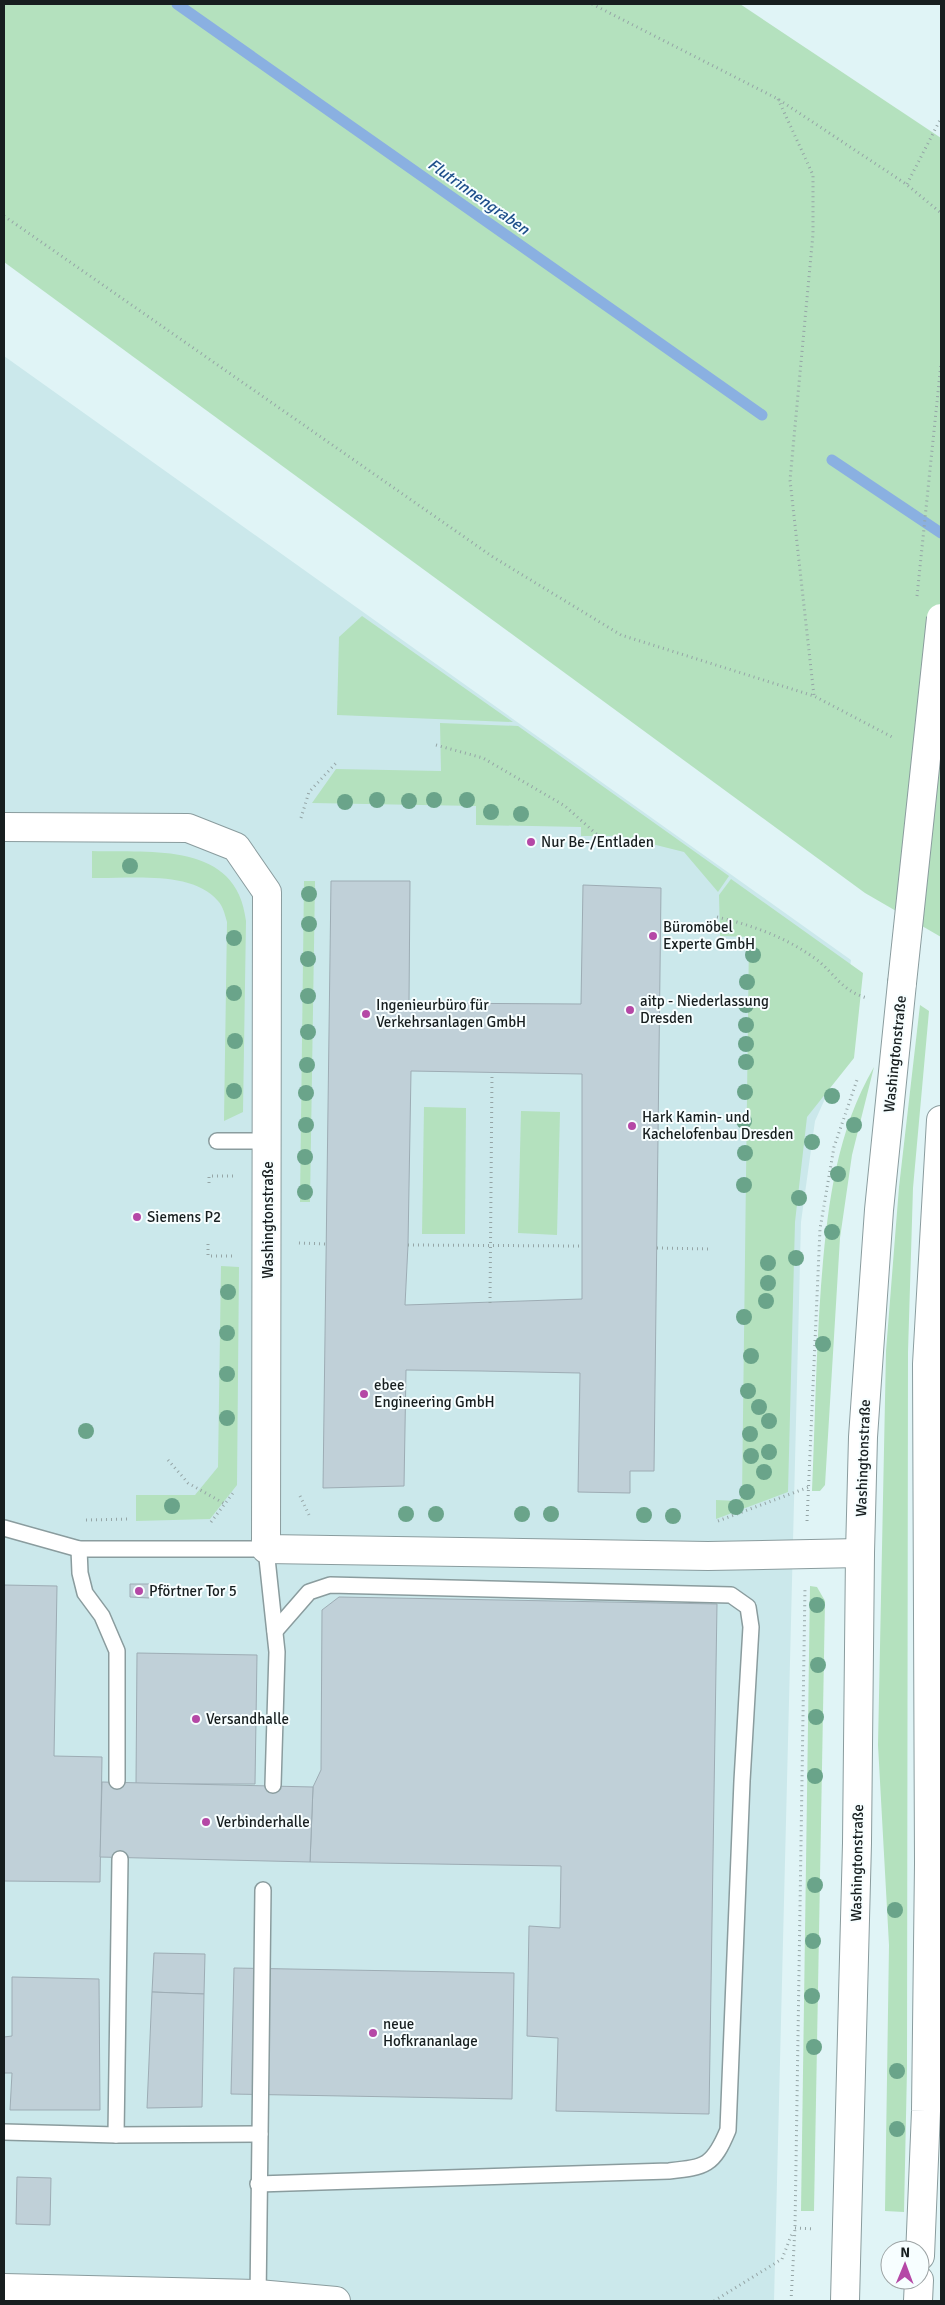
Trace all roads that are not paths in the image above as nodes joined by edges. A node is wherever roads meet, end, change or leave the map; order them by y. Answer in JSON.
{"nodes":[{"id":1,"x":941,"y":618,"type":"edge"},
{"id":2,"x":4,"y":827,"type":"edge"},
{"id":3,"x":941,"y":1120,"type":"edge"},
{"id":4,"x":217,"y":1141,"type":"dead end"},
{"id":5,"x":268,"y":1141,"type":"junction"},
{"id":6,"x":4,"y":1528,"type":"edge"},
{"id":7,"x":79,"y":1549,"type":"junction"},
{"id":8,"x":266,"y":1549,"type":"junction"},
{"id":9,"x":860,"y":1553,"type":"junction"},
{"id":10,"x":275,"y":1631,"type":"junction"},
{"id":11,"x":117,"y":1781,"type":"dead end"},
{"id":12,"x":274,"y":1785,"type":"dead end"},
{"id":13,"x":120,"y":1859,"type":"dead end"},
{"id":14,"x":263,"y":1890,"type":"dead end"},
{"id":15,"x":4,"y":2132,"type":"edge"},
{"id":16,"x":260,"y":2134,"type":"junction"},
{"id":17,"x":116,"y":2135,"type":"junction"},
{"id":18,"x":258,"y":2184,"type":"junction"},
{"id":19,"x":921,"y":2240,"type":"edge"},
{"id":20,"x":4,"y":2288,"type":"edge"},
{"id":21,"x":258,"y":2298,"type":"edge"},
{"id":22,"x":336,"y":2301,"type":"edge"},
{"id":23,"x":845,"y":2301,"type":"edge"}],
"edges":[{"from":1,"to":9,"type":"main road","name":"Washingtonstraße","bridge":true},
{"from":2,"to":5,"type":"main road","name":"Washingtonstraße"},
{"from":3,"to":19,"type":"main road"},
{"from":4,"to":5,"type":"lane"},
{"from":5,"to":8,"type":"main road","name":"Washingtonstraße"},
{"from":6,"to":7,"type":"lane"},
{"from":7,"to":8,"type":"lane"},
{"from":7,"to":11,"type":"lane"},
{"from":8,"to":9,"type":"main road"},
{"from":8,"to":10,"type":"lane"},
{"from":9,"to":23,"type":"main road","name":"Washingtonstraße"},
{"from":10,"to":12,"type":"lane"},
{"from":10,"to":18,"type":"lane"},
{"from":13,"to":17,"type":"lane"},
{"from":14,"to":16,"type":"lane"},
{"from":15,"to":17,"type":"lane"},
{"from":16,"to":17,"type":"lane"},
{"from":16,"to":18,"type":"lane"},
{"from":18,"to":21,"type":"lane"},
{"from":20,"to":21,"type":"main road"},
{"from":21,"to":22,"type":"main road"}]}
